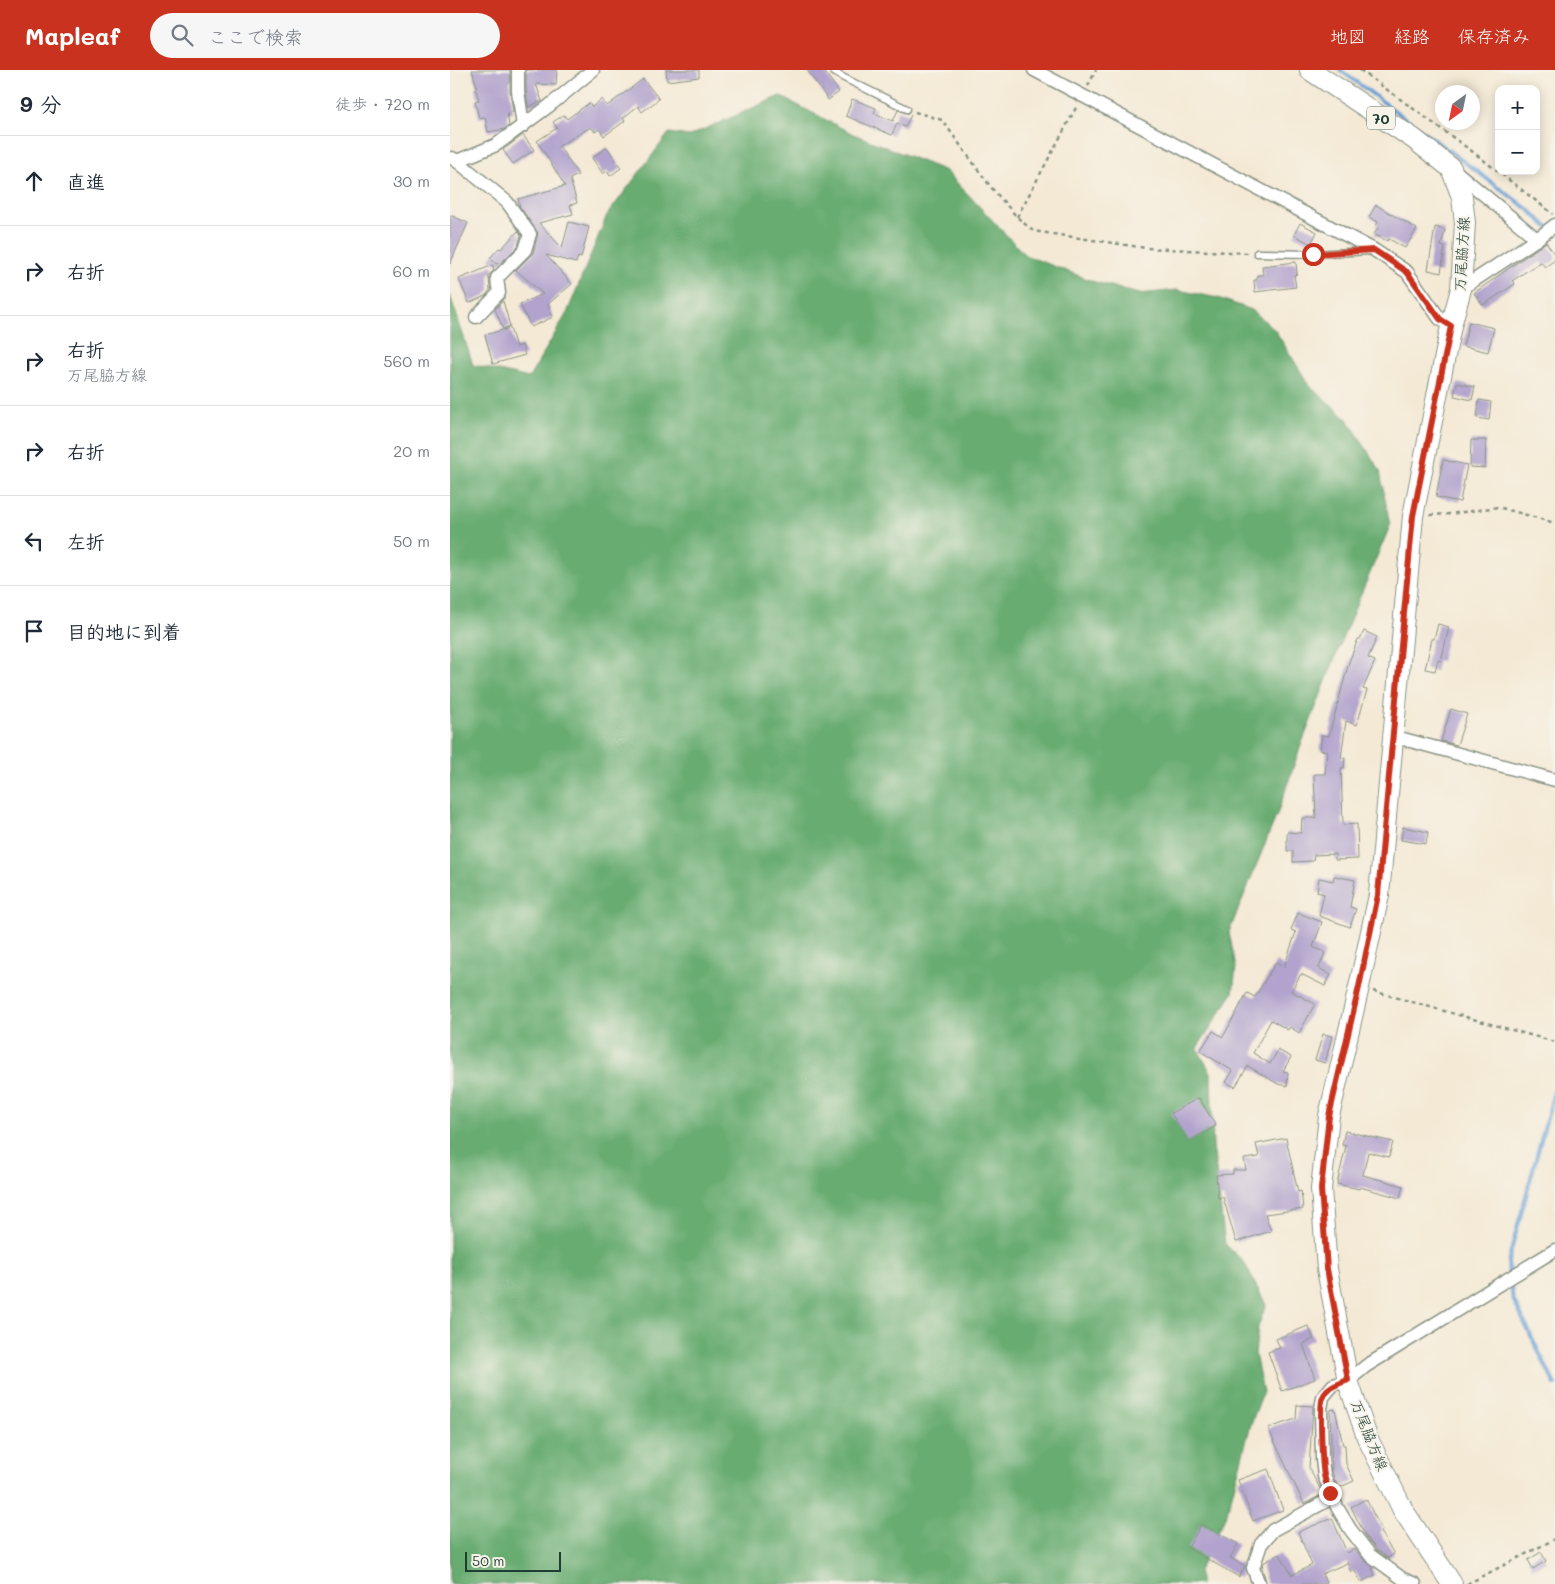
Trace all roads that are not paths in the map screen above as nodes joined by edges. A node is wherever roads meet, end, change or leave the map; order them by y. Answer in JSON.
{"nodes":[{"id":1,"x":518,"y":70,"type":"edge"},
{"id":2,"x":592,"y":70,"type":"edge"},
{"id":3,"x":834,"y":70,"type":"edge"},
{"id":4,"x":1034,"y":70,"type":"edge"},
{"id":5,"x":1310,"y":70,"type":"edge"},
{"id":6,"x":907,"y":109,"type":"road end"},
{"id":7,"x":523,"y":126,"type":"junction"},
{"id":8,"x":454,"y":159,"type":"edge"},
{"id":9,"x":1451,"y":168,"type":"junction"},
{"id":10,"x":1555,"y":225,"type":"edge"},
{"id":11,"x":1537,"y":240,"type":"junction"},
{"id":12,"x":1374,"y":250,"type":"junction"},
{"id":13,"x":1257,"y":253,"type":"road end"},
{"id":14,"x":1461,"y":289,"type":"junction"},
{"id":15,"x":476,"y":317,"type":"dead end"},
{"id":16,"x":1451,"y":326,"type":"junction"},
{"id":17,"x":1392,"y":736,"type":"junction"},
{"id":18,"x":1555,"y":780,"type":"edge"},
{"id":19,"x":1555,"y":1250,"type":"edge"},
{"id":20,"x":1348,"y":1380,"type":"junction"},
{"id":21,"x":1332,"y":1498,"type":"junction"},
{"id":22,"x":1400,"y":1581,"type":"edge"},
{"id":23,"x":1259,"y":1584,"type":"edge"},
{"id":24,"x":1416,"y":1584,"type":"edge"},
{"id":25,"x":1452,"y":1584,"type":"edge"}],
"edges":[{"from":1,"to":7,"type":"street"},
{"from":2,"to":7,"type":"street"},
{"from":3,"to":6,"type":"lane"},
{"from":4,"to":12,"type":"street"},
{"from":5,"to":9,"type":"main road","number":"70"},
{"from":7,"to":8,"type":"street"},
{"from":8,"to":15,"type":"street"},
{"from":9,"to":11,"type":"street"},
{"from":9,"to":14,"type":"main road","name":"万尾脇方線"},
{"from":10,"to":11,"type":"street"},
{"from":11,"to":14,"type":"street"},
{"from":12,"to":13,"type":"lane"},
{"from":12,"to":16,"type":"street"},
{"from":14,"to":16,"type":"main road","name":"万尾脇方線"},
{"from":16,"to":17,"type":"main road","name":"万尾脇方線"},
{"from":17,"to":18,"type":"street"},
{"from":17,"to":20,"type":"main road","name":"万尾脇方線"},
{"from":19,"to":20,"type":"street"},
{"from":20,"to":21,"type":"street"},
{"from":20,"to":25,"type":"main road","name":"万尾脇方線"},
{"from":21,"to":22,"type":"street"},
{"from":21,"to":23,"type":"street"},
{"from":22,"to":24,"type":"street"}]}
